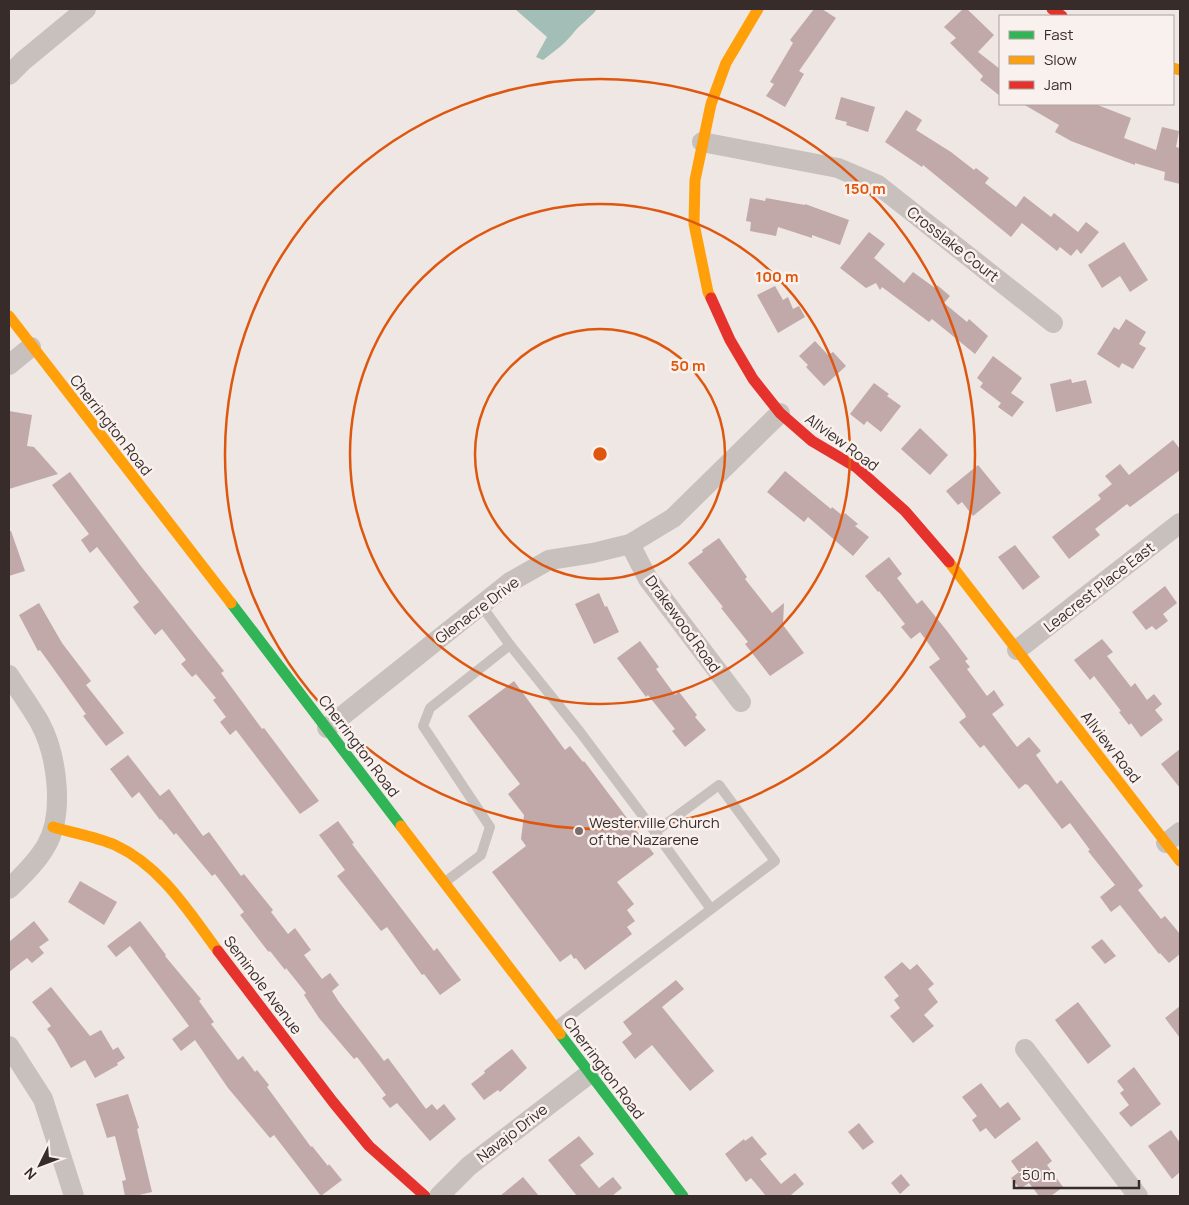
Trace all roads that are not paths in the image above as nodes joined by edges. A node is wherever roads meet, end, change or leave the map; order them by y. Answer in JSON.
{"nodes":[{"id":1,"x":86,"y":9,"type":"edge"},
{"id":2,"x":758,"y":9,"type":"edge"},
{"id":3,"x":9,"y":74,"type":"edge"},
{"id":4,"x":702,"y":142,"type":"junction"},
{"id":5,"x":9,"y":316,"type":"edge"},
{"id":6,"x":1053,"y":323,"type":"dead end"},
{"id":7,"x":32,"y":347,"type":"junction"},
{"id":8,"x":9,"y":365,"type":"edge"},
{"id":9,"x":780,"y":413,"type":"junction"},
{"id":10,"x":1180,"y":523,"type":"edge"},
{"id":11,"x":630,"y":544,"type":"junction"},
{"id":12,"x":481,"y":605,"type":"junction"},
{"id":13,"x":510,"y":645,"type":"junction"},
{"id":14,"x":1017,"y":650,"type":"junction"},
{"id":15,"x":9,"y":675,"type":"edge"},
{"id":16,"x":741,"y":702,"type":"dead end"},
{"id":17,"x":327,"y":728,"type":"junction"},
{"id":18,"x":53,"y":827,"type":"junction"},
{"id":19,"x":655,"y":832,"type":"junction"},
{"id":20,"x":1173,"y":838,"type":"edge"},
{"id":21,"x":1180,"y":861,"type":"edge"},
{"id":22,"x":444,"y":883,"type":"junction"},
{"id":23,"x":9,"y":889,"type":"edge"},
{"id":24,"x":711,"y":909,"type":"junction"},
{"id":25,"x":554,"y":1027,"type":"junction"},
{"id":26,"x":9,"y":1046,"type":"edge"},
{"id":27,"x":1024,"y":1049,"type":"dead end"},
{"id":28,"x":589,"y":1074,"type":"junction"},
{"id":29,"x":74,"y":1196,"type":"edge"},
{"id":30,"x":424,"y":1196,"type":"edge"},
{"id":31,"x":439,"y":1196,"type":"edge"},
{"id":32,"x":683,"y":1196,"type":"edge"},
{"id":33,"x":1138,"y":1196,"type":"edge"}],
"edges":[{"from":1,"to":3,"type":"street"},
{"from":2,"to":4,"type":"street","name":"Allview Road"},
{"from":4,"to":6,"type":"street","name":"Crosslake Court"},
{"from":4,"to":9,"type":"street","name":"Allview Road"},
{"from":5,"to":7,"type":"street","name":"Cherrington Road"},
{"from":7,"to":8,"type":"street"},
{"from":7,"to":17,"type":"street","name":"Cherrington Road"},
{"from":9,"to":11,"type":"street","name":"Glenacre Drive"},
{"from":9,"to":14,"type":"street","name":"Allview Road"},
{"from":10,"to":14,"type":"street","name":"Leacrest Place East"},
{"from":11,"to":12,"type":"street","name":"Glenacre Drive"},
{"from":11,"to":16,"type":"street","name":"Drakewood Road"},
{"from":12,"to":13,"type":"lane"},
{"from":12,"to":17,"type":"street","name":"Glenacre Drive"},
{"from":13,"to":19,"type":"lane"},
{"from":13,"to":22,"type":"lane"},
{"from":14,"to":20,"type":"street","name":"Allview Road"},
{"from":15,"to":18,"type":"street"},
{"from":17,"to":22,"type":"street","name":"Cherrington Road"},
{"from":18,"to":23,"type":"street"},
{"from":18,"to":30,"type":"street","name":"Seminole Avenue"},
{"from":19,"to":24,"type":"lane"},
{"from":19,"to":24,"type":"lane"},
{"from":20,"to":21,"type":"street","name":"Allview Road"},
{"from":22,"to":25,"type":"street","name":"Cherrington Road"},
{"from":24,"to":25,"type":"lane"},
{"from":25,"to":28,"type":"street","name":"Cherrington Road"},
{"from":26,"to":29,"type":"street"},
{"from":27,"to":33,"type":"street"},
{"from":28,"to":31,"type":"street","name":"Navajo Drive"},
{"from":28,"to":32,"type":"street","name":"Cherrington Road"}]}
